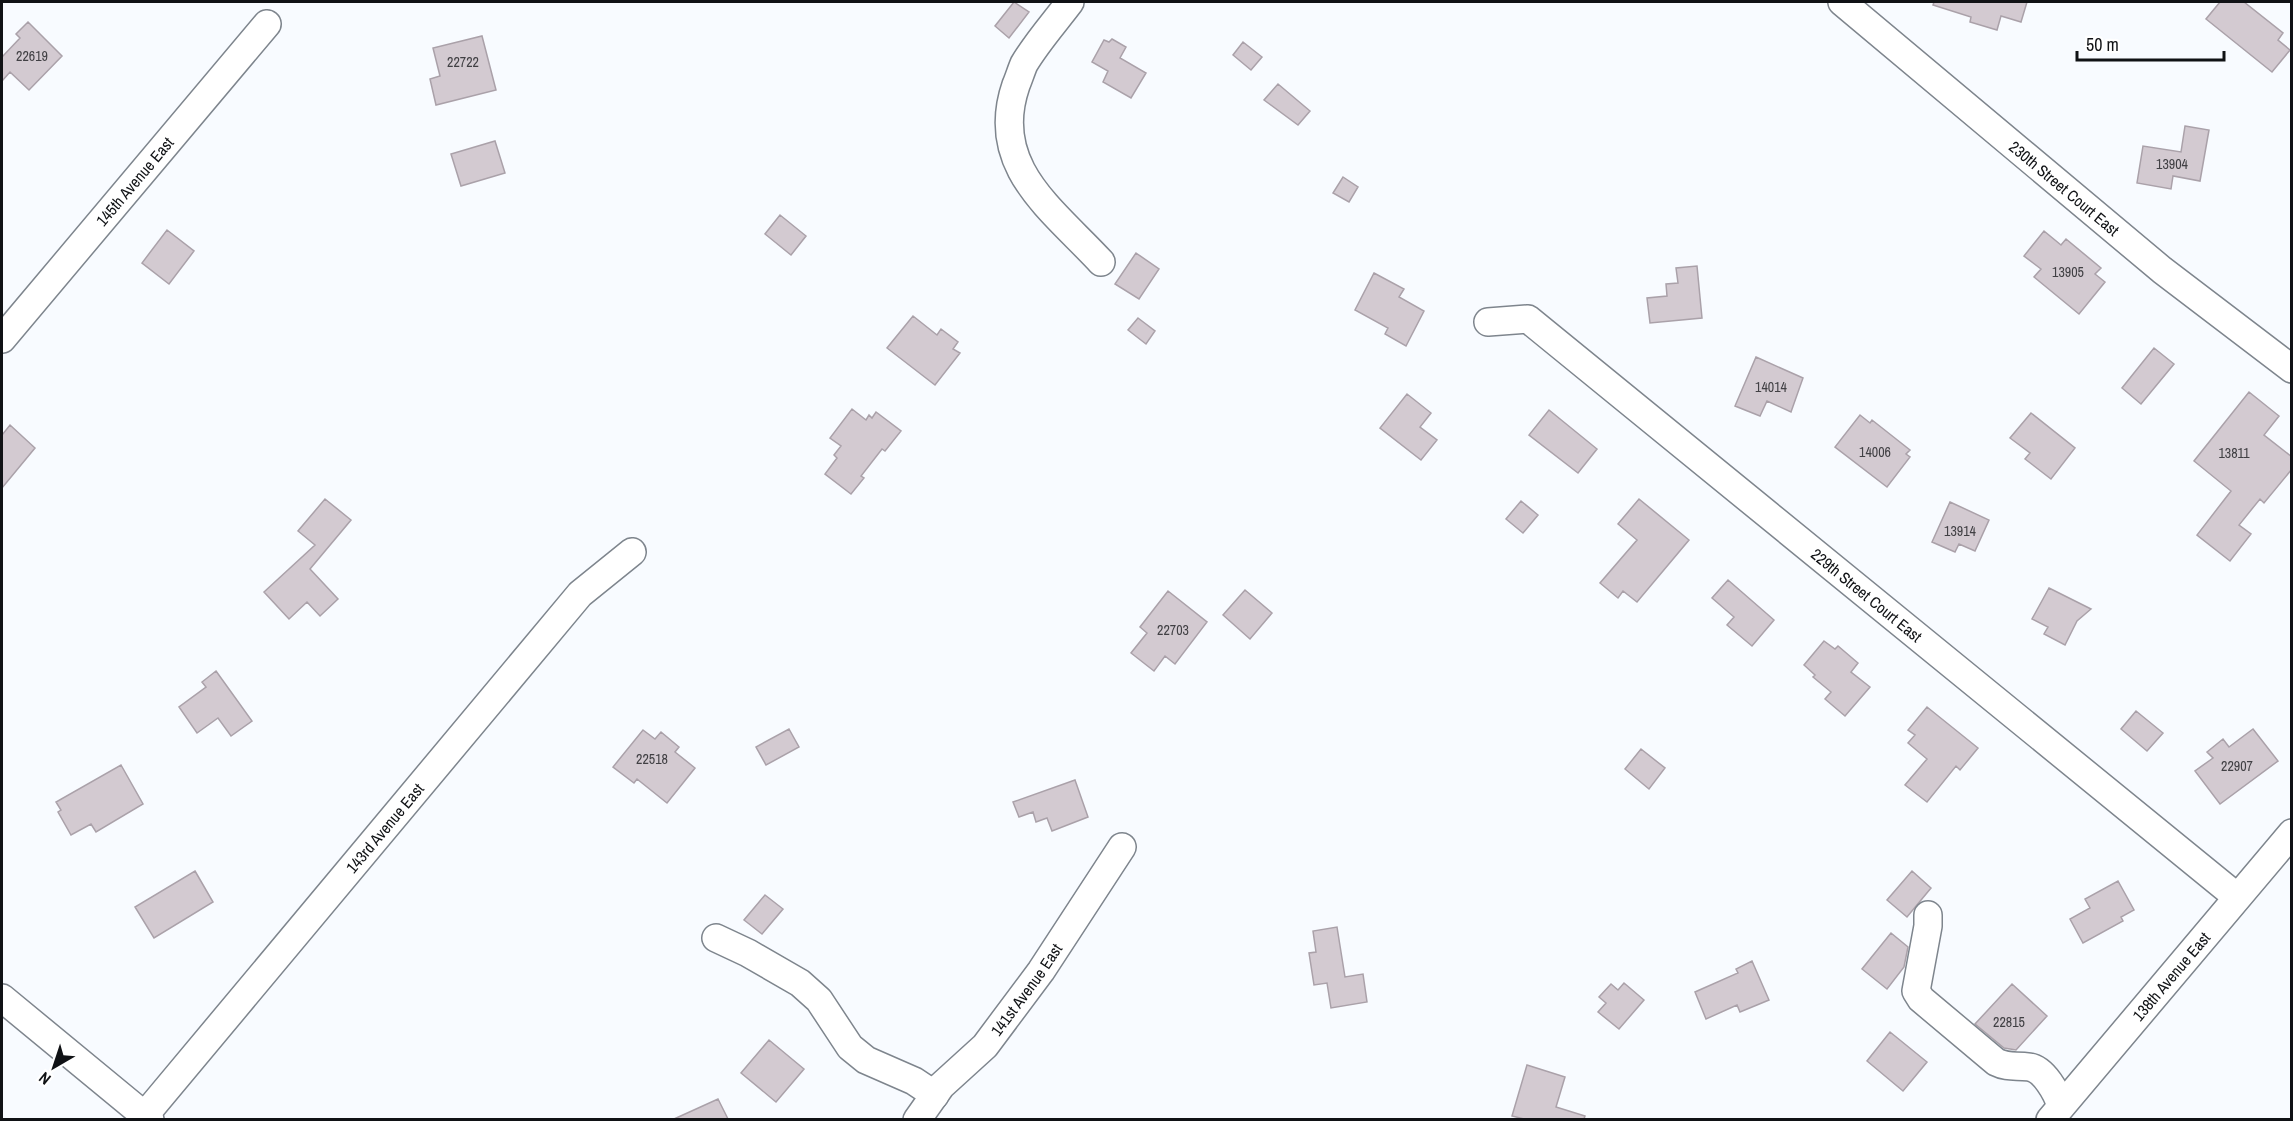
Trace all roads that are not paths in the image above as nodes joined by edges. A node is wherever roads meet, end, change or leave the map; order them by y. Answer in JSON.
{"nodes":[{"id":1,"x":1070,"y":2,"type":"edge"},
{"id":2,"x":1842,"y":2,"type":"edge"},
{"id":3,"x":267,"y":24,"type":"dead end"},
{"id":4,"x":1101,"y":262,"type":"dead end"},
{"id":5,"x":1488,"y":322,"type":"dead end"},
{"id":6,"x":2,"y":339,"type":"edge"},
{"id":7,"x":2292,"y":369,"type":"edge"},
{"id":8,"x":632,"y":552,"type":"dead end"},
{"id":9,"x":2292,"y":833,"type":"edge"},
{"id":10,"x":1122,"y":847,"type":"dead end"},
{"id":11,"x":2237,"y":897,"type":"junction"},
{"id":12,"x":1928,"y":915,"type":"dead end"},
{"id":13,"x":716,"y":938,"type":"dead end"},
{"id":14,"x":2,"y":998,"type":"edge"},
{"id":15,"x":935,"y":1095,"type":"junction"},
{"id":16,"x":2055,"y":1113,"type":"edge"},
{"id":17,"x":148,"y":1117,"type":"edge"},
{"id":18,"x":917,"y":1119,"type":"edge"}],
"edges":[{"from":1,"to":4,"type":"street"},
{"from":2,"to":7,"type":"street","name":"230th Street Court East"},
{"from":3,"to":6,"type":"street","name":"145th Avenue East"},
{"from":5,"to":11,"type":"street","name":"229th Street Court East"},
{"from":8,"to":17,"type":"street","name":"143rd Avenue East"},
{"from":9,"to":11,"type":"street","name":"138th Avenue East"},
{"from":10,"to":15,"type":"street","name":"141st Avenue East"},
{"from":11,"to":16,"type":"street","name":"138th Avenue East"},
{"from":12,"to":16,"type":"street"},
{"from":13,"to":15,"type":"street"},
{"from":14,"to":17,"type":"street"},
{"from":15,"to":18,"type":"street","name":"141st Avenue East"}]}
